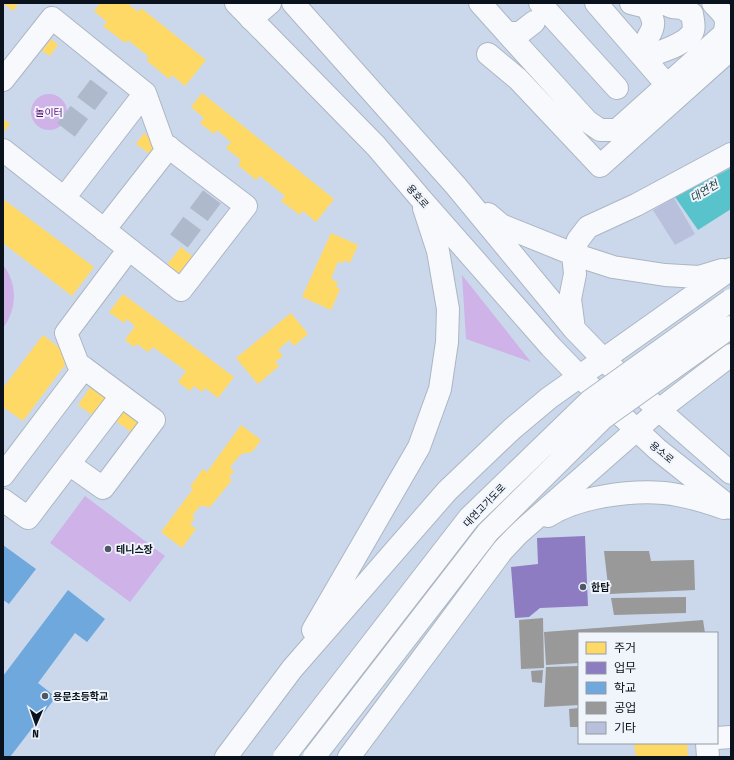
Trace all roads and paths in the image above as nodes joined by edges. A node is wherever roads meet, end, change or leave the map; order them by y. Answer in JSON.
{"nodes":[{"id":1,"x":236,"y":3,"type":"edge"},
{"id":2,"x":270,"y":3,"type":"edge"},
{"id":3,"x":293,"y":3,"type":"edge"},
{"id":4,"x":480,"y":3,"type":"edge"},
{"id":5,"x":596,"y":3,"type":"edge"},
{"id":6,"x":631,"y":3,"type":"edge"},
{"id":7,"x":663,"y":3,"type":"edge"},
{"id":8,"x":713,"y":3,"type":"edge"},
{"id":9,"x":537,"y":12,"type":"edge"},
{"id":10,"x":252,"y":19,"type":"junction"},
{"id":11,"x":507,"y":33,"type":"junction"},
{"id":12,"x":646,"y":48,"type":"junction"},
{"id":13,"x":731,"y":49,"type":"edge"},
{"id":14,"x":488,"y":54,"type":"dead end"},
{"id":15,"x":3,"y":80,"type":"edge"},
{"id":16,"x":667,"y":84,"type":"junction"},
{"id":17,"x":617,"y":88,"type":"dead end"},
{"id":18,"x":145,"y":93,"type":"junction"},
{"id":19,"x":169,"y":147,"type":"junction"},
{"id":20,"x":3,"y":150,"type":"edge"},
{"id":21,"x":731,"y":154,"type":"edge"},
{"id":22,"x":456,"y":186,"type":"junction"},
{"id":23,"x":64,"y":198,"type":"junction"},
{"id":24,"x":421,"y":200,"type":"junction"},
{"id":25,"x":104,"y":230,"type":"junction"},
{"id":26,"x":129,"y":249,"type":"junction"},
{"id":27,"x":573,"y":254,"type":"junction"},
{"id":28,"x":731,"y":268,"type":"edge"},
{"id":29,"x":731,"y":300,"type":"edge"},
{"id":30,"x":731,"y":326,"type":"edge"},
{"id":31,"x":574,"y":329,"type":"junction"},
{"id":32,"x":731,"y":355,"type":"edge"},
{"id":33,"x":604,"y":360,"type":"junction"},
{"id":34,"x":84,"y":368,"type":"junction"},
{"id":35,"x":580,"y":377,"type":"junction"},
{"id":36,"x":596,"y":392,"type":"joint"},
{"id":37,"x":121,"y":396,"type":"junction"},
{"id":38,"x":659,"y":410,"type":"junction"},
{"id":39,"x":636,"y":430,"type":"junction"},
{"id":40,"x":69,"y":464,"type":"junction"},
{"id":41,"x":731,"y":473,"type":"edge"},
{"id":42,"x":3,"y":475,"type":"edge"},
{"id":43,"x":3,"y":500,"type":"edge"},
{"id":44,"x":731,"y":508,"type":"edge"},
{"id":45,"x":731,"y":511,"type":"edge"},
{"id":46,"x":518,"y":534,"type":"junction"},
{"id":47,"x":292,"y":669,"type":"junction"},
{"id":48,"x":731,"y":737,"type":"edge"},
{"id":49,"x":718,"y":738,"type":"edge"},
{"id":50,"x":707,"y":744,"type":"edge"},
{"id":51,"x":226,"y":757,"type":"edge"},
{"id":52,"x":284,"y":757,"type":"edge"},
{"id":53,"x":314,"y":757,"type":"edge"},
{"id":54,"x":349,"y":757,"type":"edge"},
{"id":55,"x":708,"y":757,"type":"edge"}],
"edges":[{"from":1,"to":10,"type":"main road","name":"용호로"},
{"from":2,"to":10,"type":"main road"},
{"from":3,"to":22,"type":"main road"},
{"from":4,"to":11,"type":"main road"},
{"from":5,"to":12,"type":"main road"},
{"from":6,"to":12,"type":"main road"},
{"from":7,"to":12,"type":"main road"},
{"from":8,"to":16,"type":"main road"},
{"from":9,"to":11,"type":"main road"},
{"from":9,"to":17,"type":"main road"},
{"from":10,"to":24,"type":"main road","name":"용호로"},
{"from":11,"to":16,"type":"main road"},
{"from":12,"to":16,"type":"main road"},
{"from":13,"to":14,"type":"main road"},
{"from":15,"to":18,"type":"main road"},
{"from":18,"to":19,"type":"main road"},
{"from":18,"to":23,"type":"main road"},
{"from":19,"to":25,"type":"main road"},
{"from":19,"to":26,"type":"main road"},
{"from":20,"to":23,"type":"main road"},
{"from":21,"to":27,"type":"main road"},
{"from":22,"to":27,"type":"main road"},
{"from":22,"to":31,"type":"main road"},
{"from":23,"to":25,"type":"main road"},
{"from":24,"to":35,"type":"main road","name":"용호로"},
{"from":24,"to":47,"type":"main road"},
{"from":25,"to":26,"type":"main road"},
{"from":26,"to":34,"type":"main road"},
{"from":27,"to":28,"type":"main road"},
{"from":27,"to":31,"type":"main road"},
{"from":28,"to":33,"type":"main road"},
{"from":29,"to":52,"type":"main road","name":"대연고가도로","bridge":true},
{"from":30,"to":53,"type":"main road","bridge":true},
{"from":31,"to":33,"type":"main road"},
{"from":32,"to":38,"type":"main road"},
{"from":33,"to":35,"type":"main road"},
{"from":33,"to":38,"type":"main road"},
{"from":34,"to":37,"type":"main road"},
{"from":34,"to":42,"type":"main road"},
{"from":35,"to":36,"type":"main road","name":"용호로"},
{"from":35,"to":47,"type":"main road"},
{"from":36,"to":39,"type":"main road","name":"용소로"},
{"from":37,"to":40,"type":"main road"},
{"from":37,"to":40,"type":"main road"},
{"from":38,"to":39,"type":"main road"},
{"from":38,"to":41,"type":"main road"},
{"from":39,"to":44,"type":"main road","name":"용소로"},
{"from":39,"to":46,"type":"main road"},
{"from":40,"to":43,"type":"main road"},
{"from":45,"to":46,"type":"main road"},
{"from":46,"to":54,"type":"main road"},
{"from":47,"to":51,"type":"main road"},
{"from":48,"to":49,"type":"main road"},
{"from":50,"to":55,"type":"main road"}]}
